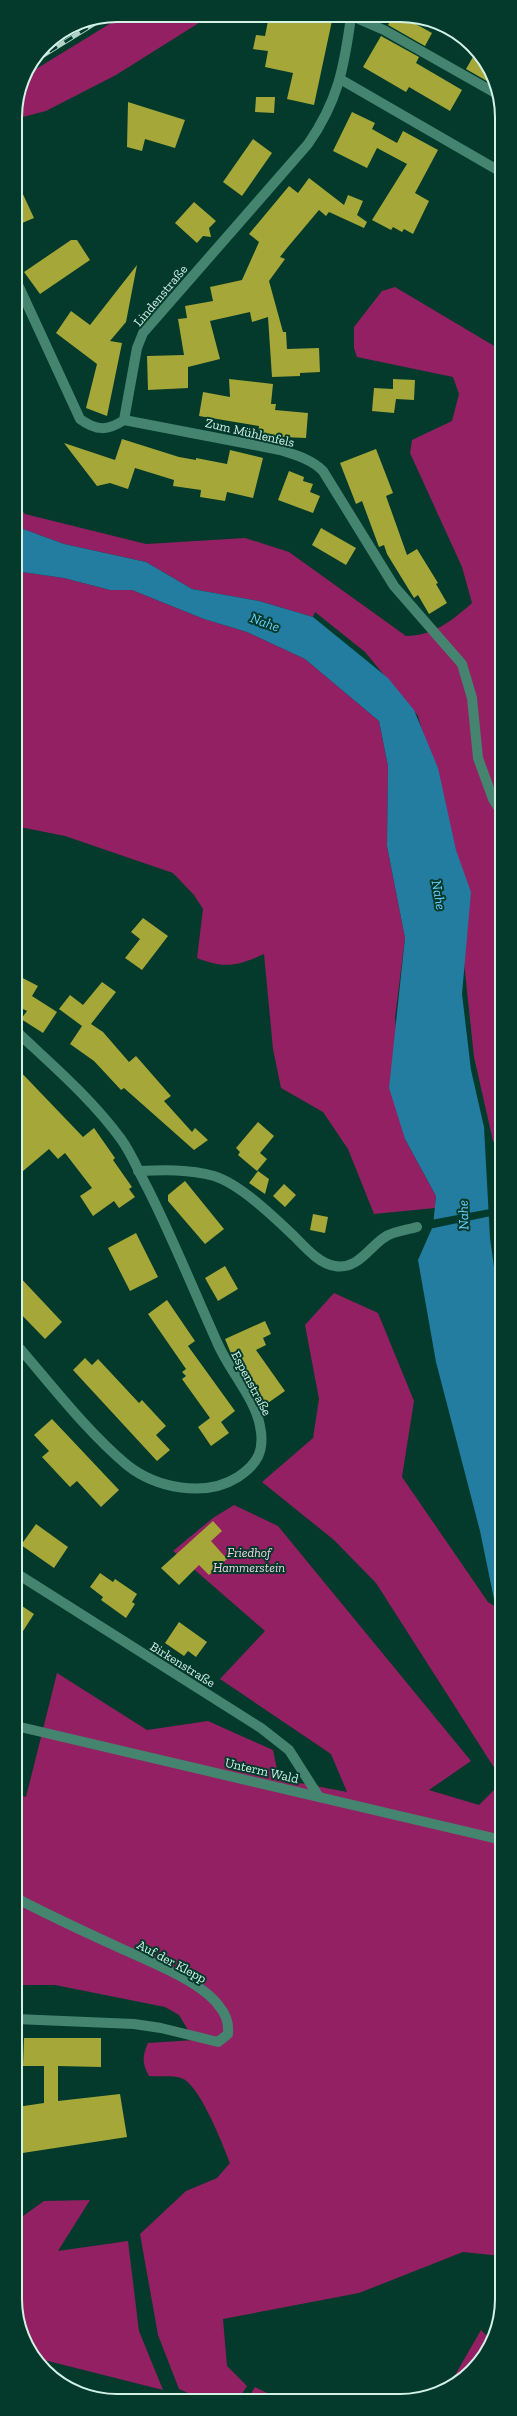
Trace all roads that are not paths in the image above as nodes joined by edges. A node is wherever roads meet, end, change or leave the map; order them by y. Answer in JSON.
{"nodes":[{"id":1,"x":351,"y":22,"type":"edge"},
{"id":2,"x":364,"y":22,"type":"edge"},
{"id":3,"x":340,"y":78,"type":"junction"},
{"id":4,"x":491,"y":91,"type":"edge"},
{"id":5,"x":495,"y":168,"type":"edge"},
{"id":6,"x":22,"y":293,"type":"edge"},
{"id":7,"x":124,"y":420,"type":"junction"},
{"id":8,"x":495,"y":802,"type":"edge"},
{"id":9,"x":22,"y":1036,"type":"edge"},
{"id":10,"x":138,"y":1171,"type":"junction"},
{"id":11,"x":417,"y":1227,"type":"dead end"},
{"id":12,"x":22,"y":1351,"type":"edge"},
{"id":13,"x":22,"y":1577,"type":"edge"},
{"id":14,"x":22,"y":1727,"type":"edge"},
{"id":15,"x":319,"y":1797,"type":"junction"},
{"id":16,"x":495,"y":1838,"type":"edge"},
{"id":17,"x":22,"y":1901,"type":"edge"},
{"id":18,"x":22,"y":2019,"type":"edge"}],
"edges":[{"from":1,"to":3,"type":"street","name":"Lindenstraße"},
{"from":2,"to":4,"type":"street"},
{"from":3,"to":5,"type":"street"},
{"from":3,"to":7,"type":"street","name":"Lindenstraße"},
{"from":6,"to":7,"type":"street"},
{"from":7,"to":8,"type":"street","name":"Zum Mühlenfels"},
{"from":9,"to":10,"type":"street","name":"Espenstraße"},
{"from":10,"to":11,"type":"street"},
{"from":10,"to":12,"type":"street","name":"Espenstraße"},
{"from":13,"to":15,"type":"street","name":"Birkenstraße"},
{"from":14,"to":15,"type":"street","name":"Unterm Wald"},
{"from":15,"to":16,"type":"street","name":"Unterm Wald"},
{"from":17,"to":18,"type":"street","name":"Auf der Klepp"}]}
